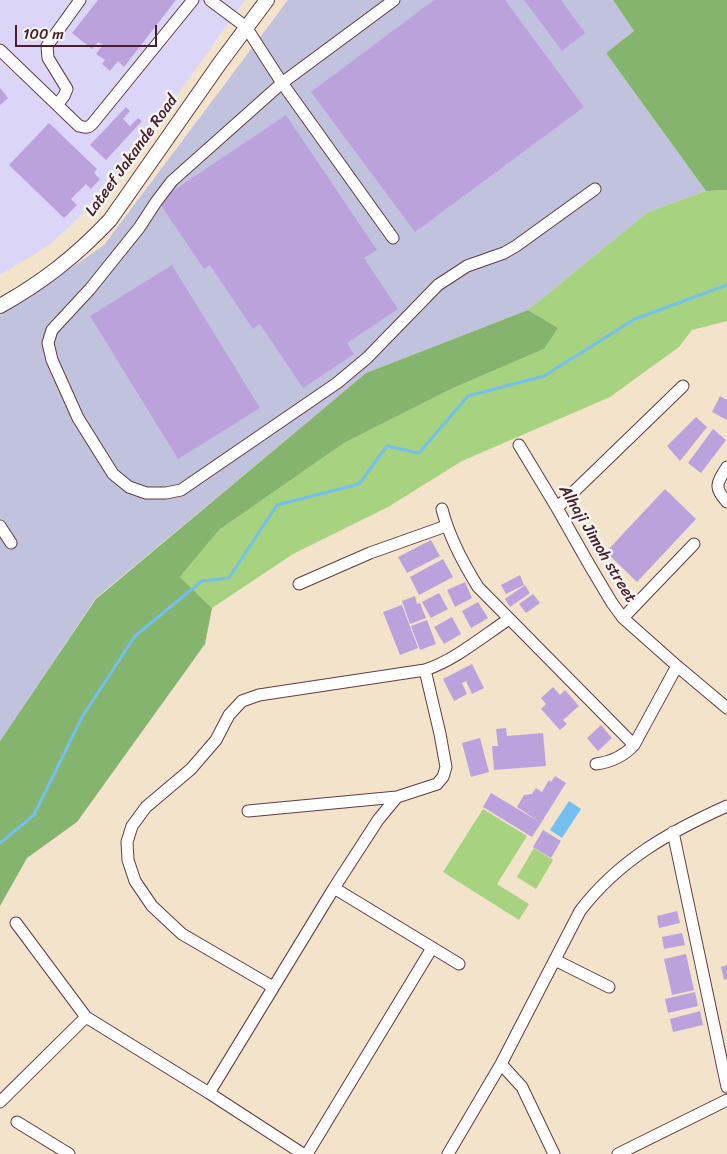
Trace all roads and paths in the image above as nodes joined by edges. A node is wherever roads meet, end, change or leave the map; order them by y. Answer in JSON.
{"nodes":[{"id":1,"x":80,"y":0,"type":"edge"},
{"id":2,"x":193,"y":0,"type":"edge"},
{"id":3,"x":210,"y":0,"type":"edge"},
{"id":4,"x":266,"y":0,"type":"edge"},
{"id":5,"x":394,"y":0,"type":"edge"},
{"id":6,"x":246,"y":27,"type":"junction"},
{"id":7,"x":0,"y":50,"type":"edge"},
{"id":8,"x":282,"y":83,"type":"junction"},
{"id":9,"x":57,"y":105,"type":"junction"},
{"id":10,"x":595,"y":189,"type":"dead end"},
{"id":11,"x":393,"y":238,"type":"dead end"},
{"id":12,"x":0,"y":306,"type":"edge"},
{"id":13,"x":683,"y":386,"type":"dead end"},
{"id":14,"x":519,"y":445,"type":"dead end"},
{"id":15,"x":727,"y":468,"type":"edge"},
{"id":16,"x":727,"y":502,"type":"edge"},
{"id":17,"x":557,"y":508,"type":"junction"},
{"id":18,"x":442,"y":509,"type":"dead end"},
{"id":19,"x":0,"y":526,"type":"edge"},
{"id":20,"x":446,"y":526,"type":"junction"},
{"id":21,"x":11,"y":543,"type":"dead end"},
{"id":22,"x":694,"y":544,"type":"dead end"},
{"id":23,"x":299,"y":584,"type":"dead end"},
{"id":24,"x":623,"y":618,"type":"junction"},
{"id":25,"x":509,"y":619,"type":"junction"},
{"id":26,"x":677,"y":666,"type":"junction"},
{"id":27,"x":425,"y":670,"type":"junction"},
{"id":28,"x":727,"y":708,"type":"edge"},
{"id":29,"x":634,"y":745,"type":"junction"},
{"id":30,"x":596,"y":764,"type":"dead end"},
{"id":31,"x":397,"y":797,"type":"junction"},
{"id":32,"x":727,"y":806,"type":"edge"},
{"id":33,"x":248,"y":811,"type":"dead end"},
{"id":34,"x":673,"y":832,"type":"junction"},
{"id":35,"x":334,"y":888,"type":"junction"},
{"id":36,"x":16,"y":923,"type":"dead end"},
{"id":37,"x":432,"y":948,"type":"junction"},
{"id":38,"x":554,"y":960,"type":"junction"},
{"id":39,"x":459,"y":964,"type":"dead end"},
{"id":40,"x":273,"y":987,"type":"junction"},
{"id":41,"x":609,"y":987,"type":"dead end"},
{"id":42,"x":86,"y":1017,"type":"junction"},
{"id":43,"x":501,"y":1064,"type":"junction"},
{"id":44,"x":727,"y":1087,"type":"edge"},
{"id":45,"x":209,"y":1093,"type":"junction"},
{"id":46,"x":727,"y":1100,"type":"edge"},
{"id":47,"x":0,"y":1102,"type":"edge"},
{"id":48,"x":17,"y":1122,"type":"dead end"},
{"id":49,"x":69,"y":1154,"type":"edge"},
{"id":50,"x":305,"y":1154,"type":"edge"},
{"id":51,"x":448,"y":1154,"type":"edge"},
{"id":52,"x":554,"y":1154,"type":"edge"},
{"id":53,"x":618,"y":1154,"type":"edge"}],
"edges":[{"from":1,"to":9,"type":"street"},
{"from":2,"to":9,"type":"street"},
{"from":3,"to":6,"type":"street"},
{"from":4,"to":6,"type":"main road","name":"Lateef Jakande Road"},
{"from":5,"to":8,"type":"street"},
{"from":6,"to":8,"type":"street"},
{"from":6,"to":12,"type":"main road","name":"Lateef Jakande Road"},
{"from":7,"to":9,"type":"street"},
{"from":8,"to":10,"type":"street"},
{"from":8,"to":11,"type":"street"},
{"from":13,"to":17,"type":"street"},
{"from":14,"to":17,"type":"street","name":"Alhaji Jimoh street"},
{"from":15,"to":16,"type":"street"},
{"from":17,"to":24,"type":"street","name":"Alhaji Jimoh street"},
{"from":18,"to":20,"type":"street"},
{"from":19,"to":21,"type":"street"},
{"from":20,"to":23,"type":"street"},
{"from":20,"to":25,"type":"street"},
{"from":22,"to":24,"type":"street"},
{"from":24,"to":26,"type":"street","name":"Alhaji Jimoh street"},
{"from":25,"to":27,"type":"street"},
{"from":25,"to":29,"type":"street"},
{"from":26,"to":28,"type":"street","name":"Alhaji Jimoh street"},
{"from":26,"to":29,"type":"street"},
{"from":27,"to":31,"type":"street"},
{"from":27,"to":40,"type":"street"},
{"from":29,"to":30,"type":"street"},
{"from":31,"to":33,"type":"street"},
{"from":31,"to":35,"type":"street"},
{"from":32,"to":34,"type":"street"},
{"from":34,"to":38,"type":"street"},
{"from":34,"to":44,"type":"street"},
{"from":35,"to":37,"type":"street"},
{"from":35,"to":40,"type":"street"},
{"from":36,"to":42,"type":"street"},
{"from":37,"to":39,"type":"street"},
{"from":37,"to":50,"type":"street"},
{"from":38,"to":41,"type":"street"},
{"from":38,"to":43,"type":"street"},
{"from":40,"to":45,"type":"street"},
{"from":42,"to":45,"type":"street"},
{"from":42,"to":47,"type":"street"},
{"from":43,"to":51,"type":"street"},
{"from":43,"to":52,"type":"street"},
{"from":45,"to":50,"type":"street"},
{"from":46,"to":53,"type":"street"},
{"from":48,"to":49,"type":"street"}]}
